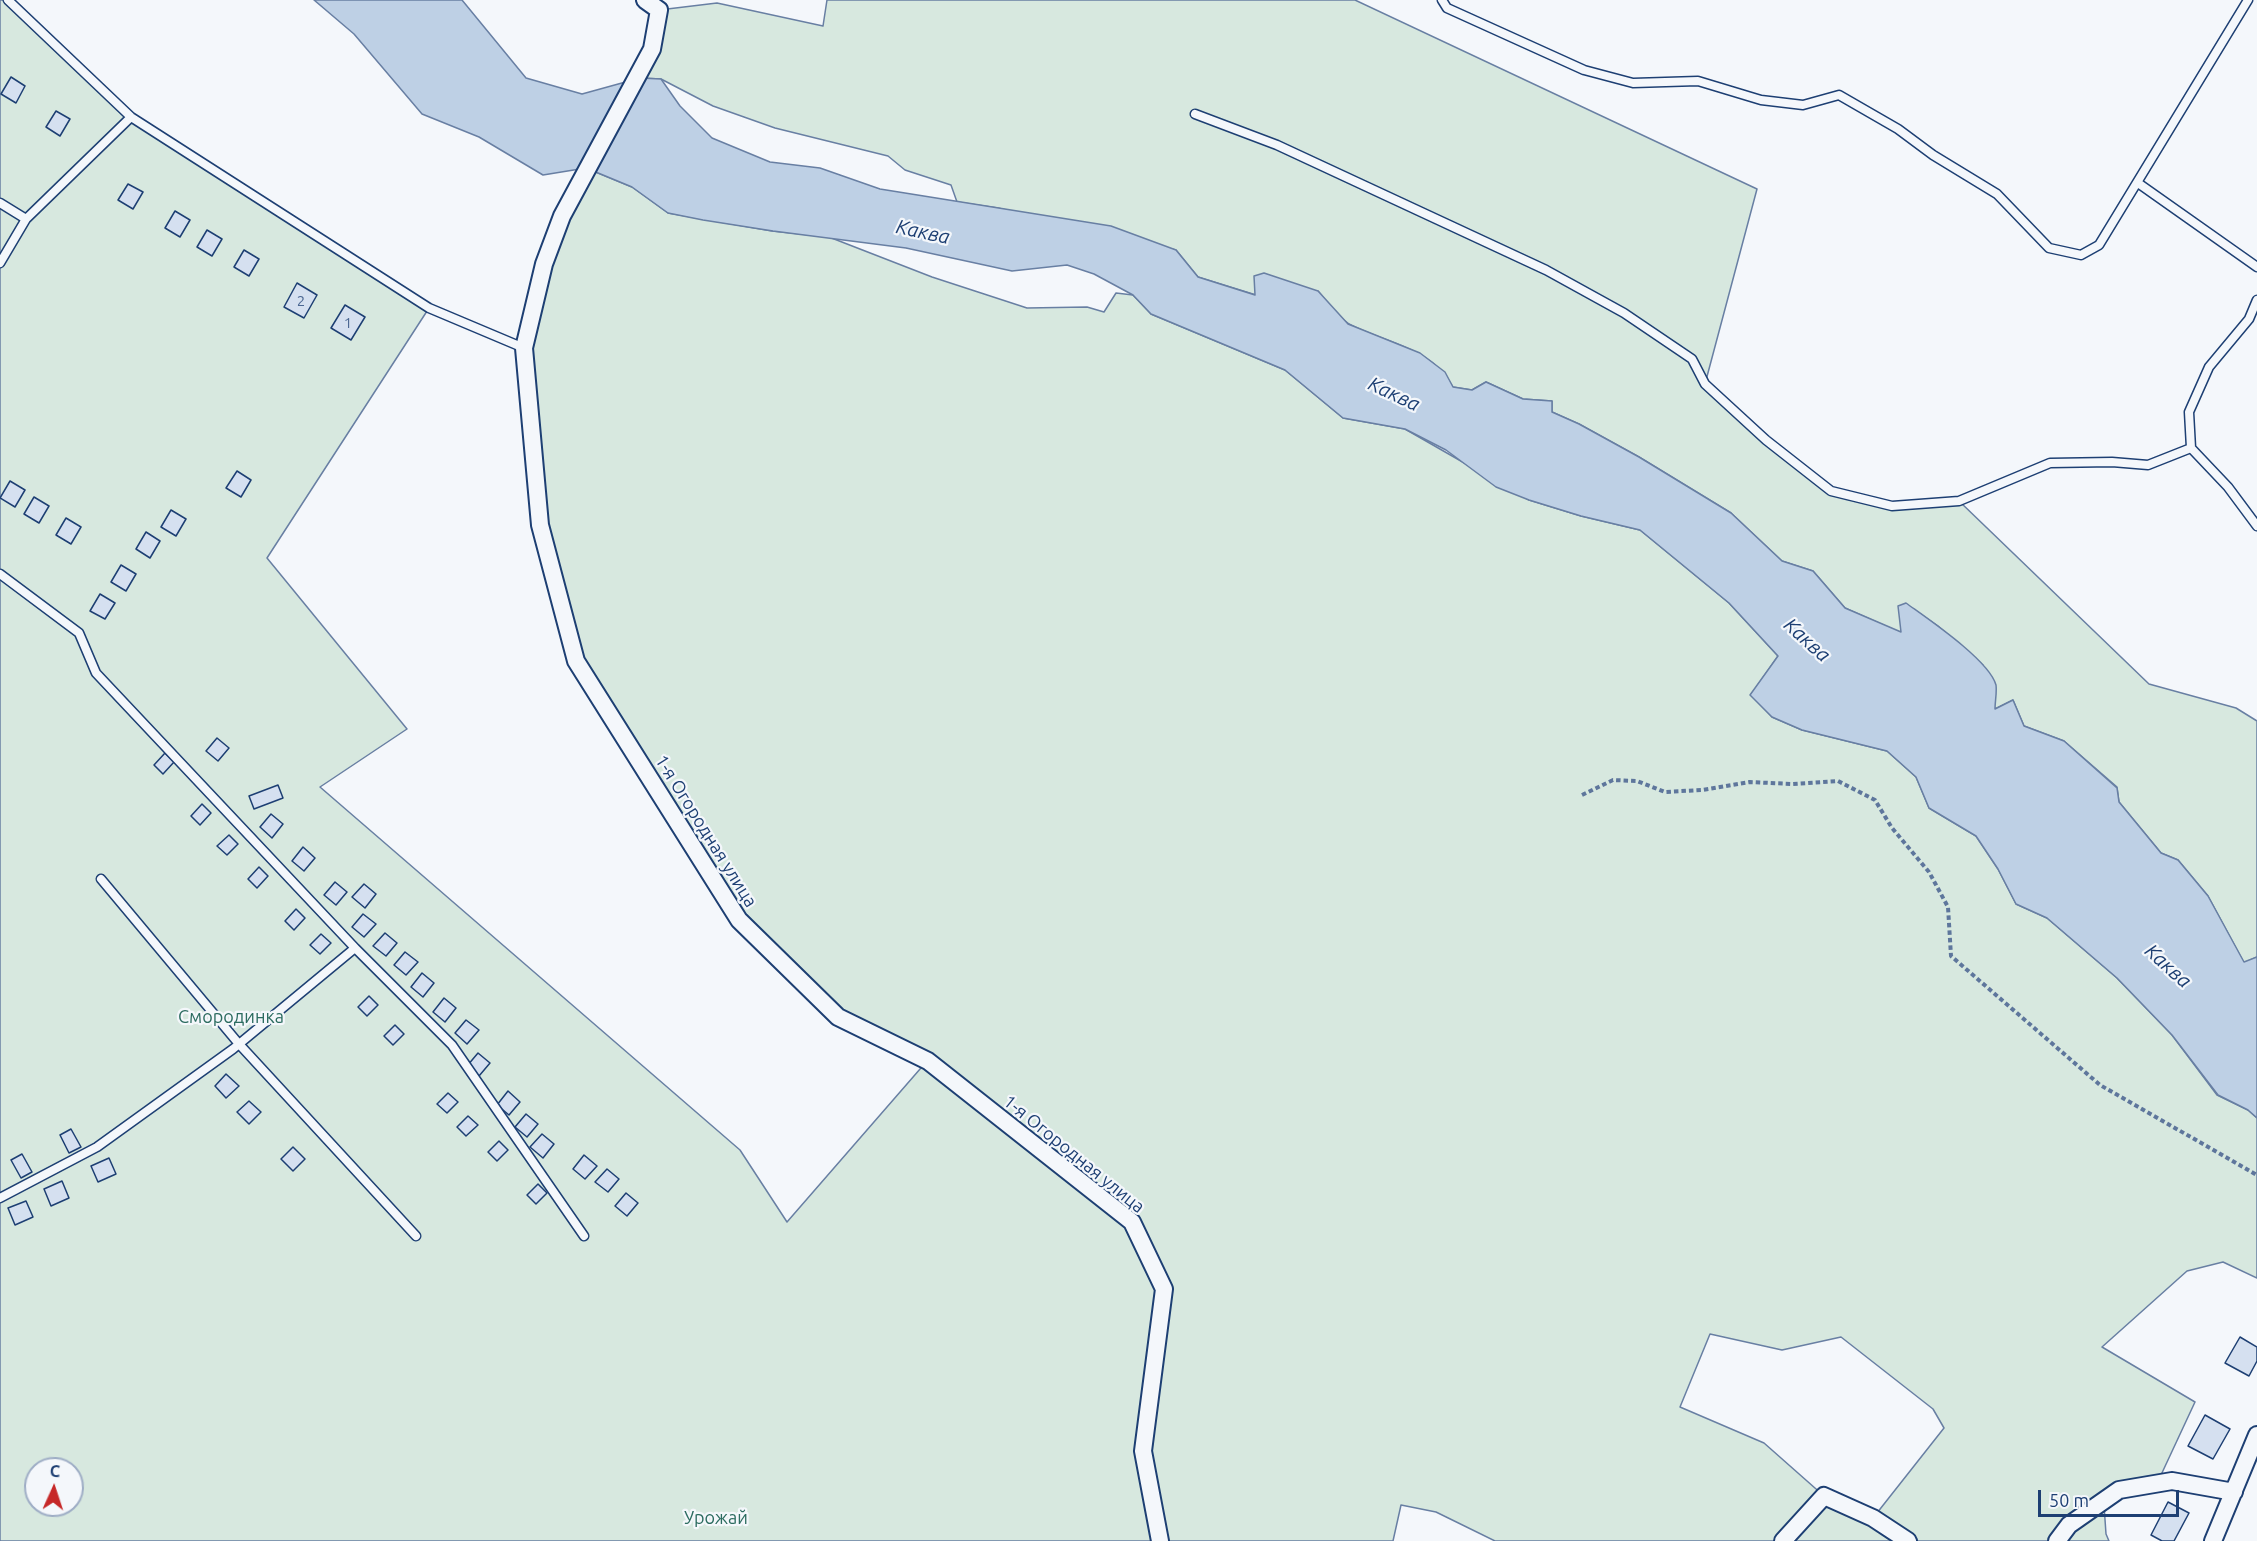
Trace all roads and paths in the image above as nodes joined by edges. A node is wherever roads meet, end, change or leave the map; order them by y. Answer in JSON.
{"nodes":[{"id":1,"x":8,"y":0,"type":"edge"},
{"id":2,"x":645,"y":0,"type":"edge"},
{"id":3,"x":1443,"y":0,"type":"edge"},
{"id":4,"x":2248,"y":0,"type":"edge"},
{"id":5,"x":1195,"y":114,"type":"dead end"},
{"id":6,"x":131,"y":117,"type":"junction"},
{"id":7,"x":2138,"y":183,"type":"junction"},
{"id":8,"x":0,"y":203,"type":"edge"},
{"id":9,"x":26,"y":219,"type":"junction"},
{"id":10,"x":0,"y":263,"type":"edge"},
{"id":11,"x":2257,"y":267,"type":"edge"},
{"id":12,"x":2257,"y":300,"type":"edge"},
{"id":13,"x":524,"y":348,"type":"junction"},
{"id":14,"x":2191,"y":448,"type":"junction"},
{"id":15,"x":2257,"y":526,"type":"edge"},
{"id":16,"x":0,"y":574,"type":"edge"},
{"id":17,"x":1582,"y":795,"type":"dead end"},
{"id":18,"x":101,"y":879,"type":"dead end"},
{"id":19,"x":355,"y":948,"type":"junction"},
{"id":20,"x":239,"y":1044,"type":"junction"},
{"id":21,"x":2257,"y":1175,"type":"edge"},
{"id":22,"x":0,"y":1198,"type":"edge"},
{"id":23,"x":416,"y":1236,"type":"dead end"},
{"id":24,"x":584,"y":1236,"type":"dead end"},
{"id":25,"x":2257,"y":1435,"type":"edge"},
{"id":26,"x":2234,"y":1492,"type":"junction"},
{"id":27,"x":1160,"y":1541,"type":"edge"},
{"id":28,"x":1783,"y":1541,"type":"edge"},
{"id":29,"x":1908,"y":1541,"type":"edge"},
{"id":30,"x":2057,"y":1541,"type":"edge"},
{"id":31,"x":2213,"y":1541,"type":"edge"}],
"edges":[{"from":1,"to":6,"type":"lane"},
{"from":2,"to":13,"type":"street","name":"1-я Огородная улица"},
{"from":3,"to":7,"type":"lane"},
{"from":4,"to":7,"type":"lane"},
{"from":5,"to":14,"type":"lane"},
{"from":6,"to":9,"type":"lane"},
{"from":6,"to":13,"type":"lane"},
{"from":7,"to":11,"type":"lane"},
{"from":8,"to":9,"type":"lane"},
{"from":9,"to":10,"type":"lane"},
{"from":12,"to":14,"type":"lane"},
{"from":13,"to":27,"type":"street","name":"1-я Огородная улица"},
{"from":14,"to":15,"type":"lane"},
{"from":16,"to":19,"type":"lane"},
{"from":17,"to":21,"type":"path"},
{"from":18,"to":20,"type":"lane"},
{"from":19,"to":20,"type":"lane"},
{"from":19,"to":24,"type":"lane"},
{"from":20,"to":22,"type":"lane"},
{"from":20,"to":23,"type":"lane"},
{"from":25,"to":26,"type":"street"},
{"from":26,"to":30,"type":"street"},
{"from":26,"to":31,"type":"street"},
{"from":28,"to":29,"type":"street"}]}
